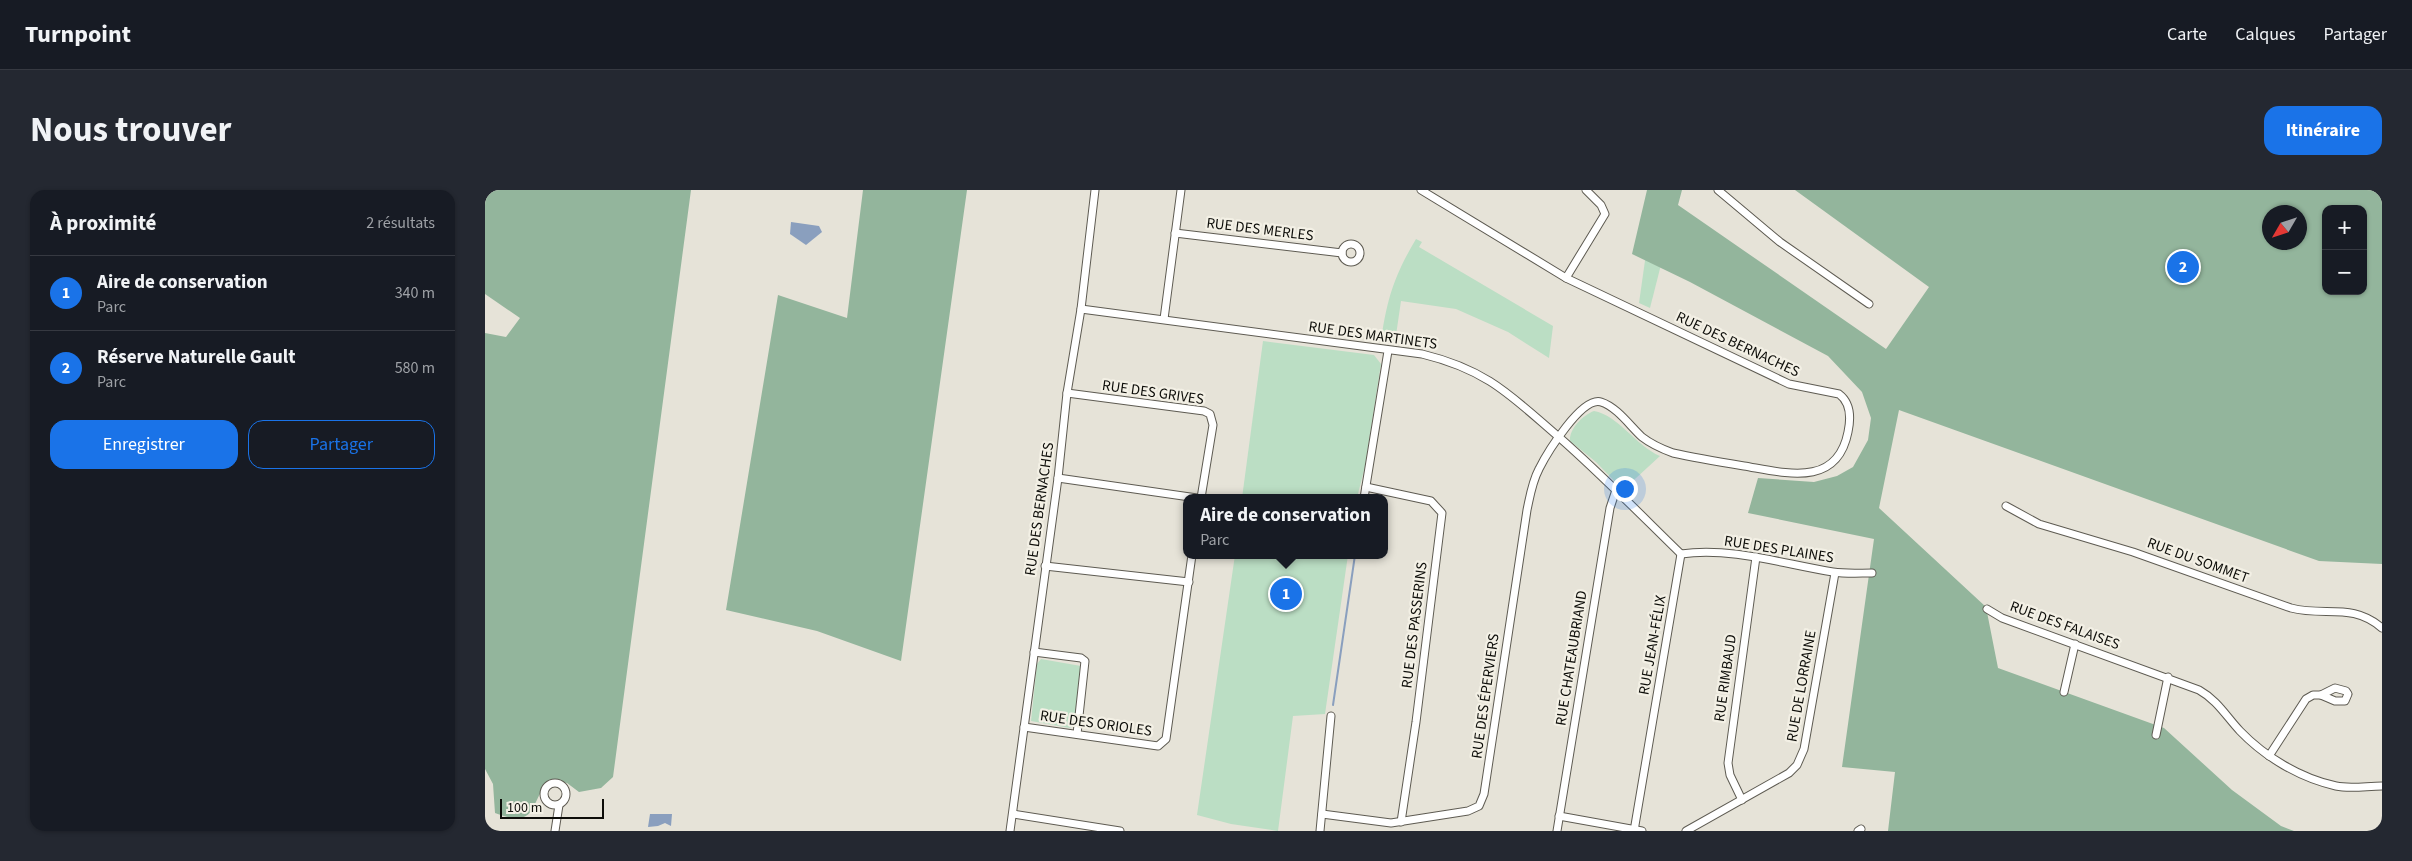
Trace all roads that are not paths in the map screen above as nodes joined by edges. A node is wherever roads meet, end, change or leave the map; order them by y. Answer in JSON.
{"nodes":[{"id":1,"x":1095,"y":190,"type":"edge"},
{"id":2,"x":1181,"y":190,"type":"edge"},
{"id":3,"x":1421,"y":190,"type":"edge"},
{"id":4,"x":1586,"y":190,"type":"edge"},
{"id":5,"x":1718,"y":190,"type":"edge"},
{"id":6,"x":1175,"y":233,"type":"junction"},
{"id":7,"x":1341,"y":253,"type":"dead end"},
{"id":8,"x":1566,"y":278,"type":"junction"},
{"id":9,"x":1869,"y":304,"type":"dead end"},
{"id":10,"x":1081,"y":309,"type":"junction"},
{"id":11,"x":1164,"y":319,"type":"junction"},
{"id":12,"x":1388,"y":351,"type":"junction"},
{"id":13,"x":1067,"y":393,"type":"junction"},
{"id":14,"x":1560,"y":438,"type":"junction"},
{"id":15,"x":1058,"y":478,"type":"junction"},
{"id":16,"x":1366,"y":487,"type":"junction"},
{"id":17,"x":1617,"y":490,"type":"junction"},
{"id":18,"x":1202,"y":494,"type":"edge"},
{"id":19,"x":1365,"y":494,"type":"edge"},
{"id":20,"x":1183,"y":496,"type":"edge"},
{"id":21,"x":2006,"y":506,"type":"dead end"},
{"id":22,"x":1681,"y":554,"type":"junction"},
{"id":23,"x":1756,"y":557,"type":"junction"},
{"id":24,"x":1192,"y":559,"type":"edge"},
{"id":25,"x":1045,"y":566,"type":"junction"},
{"id":26,"x":1835,"y":572,"type":"junction"},
{"id":27,"x":1872,"y":573,"type":"dead end"},
{"id":28,"x":1189,"y":582,"type":"junction"},
{"id":29,"x":1987,"y":609,"type":"dead end"},
{"id":30,"x":2382,"y":628,"type":"edge"},
{"id":31,"x":2075,"y":644,"type":"junction"},
{"id":32,"x":1034,"y":652,"type":"junction"},
{"id":33,"x":2169,"y":677,"type":"junction"},
{"id":34,"x":2064,"y":692,"type":"dead end"},
{"id":35,"x":2321,"y":695,"type":"dead end"},
{"id":36,"x":1331,"y":716,"type":"dead end"},
{"id":37,"x":1024,"y":727,"type":"junction"},
{"id":38,"x":1077,"y":734,"type":"junction"},
{"id":39,"x":2156,"y":735,"type":"dead end"},
{"id":40,"x":2269,"y":756,"type":"junction"},
{"id":41,"x":2382,"y":786,"type":"edge"},
{"id":42,"x":1742,"y":800,"type":"junction"},
{"id":43,"x":559,"y":805,"type":"dead end"},
{"id":44,"x":1013,"y":814,"type":"junction"},
{"id":45,"x":1322,"y":814,"type":"junction"},
{"id":46,"x":1559,"y":816,"type":"junction"},
{"id":47,"x":1401,"y":822,"type":"junction"},
{"id":48,"x":555,"y":831,"type":"edge"},
{"id":49,"x":1010,"y":831,"type":"edge"},
{"id":50,"x":1120,"y":831,"type":"edge"},
{"id":51,"x":1319,"y":831,"type":"edge"},
{"id":52,"x":1557,"y":831,"type":"edge"},
{"id":53,"x":1637,"y":831,"type":"edge"},
{"id":54,"x":1686,"y":831,"type":"edge"}],
"edges":[{"from":1,"to":10,"type":"street","name":"RUE DES BERNACHES"},
{"from":2,"to":6,"type":"street"},
{"from":3,"to":8,"type":"street","name":"RUE DES BERNACHES"},
{"from":4,"to":8,"type":"street"},
{"from":5,"to":9,"type":"street"},
{"from":6,"to":7,"type":"street","name":"RUE DES MERLES"},
{"from":6,"to":11,"type":"street"},
{"from":8,"to":14,"type":"street","name":"RUE DES BERNACHES"},
{"from":10,"to":11,"type":"street","name":"RUE DES MARTINETS"},
{"from":10,"to":13,"type":"street","name":"RUE DES BERNACHES"},
{"from":11,"to":12,"type":"street","name":"RUE DES MARTINETS"},
{"from":12,"to":14,"type":"street","name":"RUE DES MARTINETS"},
{"from":12,"to":16,"type":"street"},
{"from":13,"to":15,"type":"street","name":"RUE DES BERNACHES"},
{"from":13,"to":18,"type":"street","name":"RUE DES GRIVES"},
{"from":14,"to":17,"type":"street","name":"RUE DES MARTINETS"},
{"from":14,"to":47,"type":"street","name":"RUE DES ÉPERVIERS"},
{"from":15,"to":20,"type":"street"},
{"from":15,"to":25,"type":"street","name":"RUE DES BERNACHES"},
{"from":16,"to":19,"type":"street"},
{"from":16,"to":47,"type":"street","name":"RUE DES PASSERINS"},
{"from":17,"to":22,"type":"street"},
{"from":17,"to":46,"type":"street","name":"RUE CHATEAUBRIAND"},
{"from":21,"to":30,"type":"street","name":"RUE DU SOMMET"},
{"from":22,"to":23,"type":"street","name":"RUE DES PLAINES"},
{"from":22,"to":53,"type":"street","name":"RUE JEAN-FÉLIX"},
{"from":23,"to":26,"type":"street","name":"RUE DES PLAINES"},
{"from":23,"to":42,"type":"street","name":"RUE RIMBAUD"},
{"from":24,"to":28,"type":"street"},
{"from":25,"to":28,"type":"street"},
{"from":25,"to":32,"type":"street","name":"RUE DES BERNACHES"},
{"from":26,"to":27,"type":"street","name":"RUE DES PLAINES"},
{"from":26,"to":42,"type":"street","name":"RUE DE LORRAINE"},
{"from":28,"to":38,"type":"street","name":"RUE DES ORIOLES"},
{"from":29,"to":31,"type":"street","name":"RUE DES FALAISES"},
{"from":31,"to":33,"type":"street","name":"RUE DES FALAISES"},
{"from":31,"to":34,"type":"street"},
{"from":32,"to":37,"type":"street","name":"RUE DES BERNACHES"},
{"from":32,"to":38,"type":"street"},
{"from":33,"to":39,"type":"street"},
{"from":33,"to":40,"type":"street","name":"RUE DES FALAISES"},
{"from":35,"to":40,"type":"street"},
{"from":36,"to":45,"type":"street"},
{"from":37,"to":38,"type":"street","name":"RUE DES ORIOLES"},
{"from":37,"to":44,"type":"street","name":"RUE DES BERNACHES"},
{"from":40,"to":41,"type":"street","name":"RUE DES FALAISES"},
{"from":42,"to":54,"type":"street","name":"RUE DE LORRAINE"},
{"from":43,"to":48,"type":"street"},
{"from":44,"to":49,"type":"street","name":"RUE DES BERNACHES"},
{"from":44,"to":50,"type":"street"},
{"from":45,"to":47,"type":"street","name":"RUE DES ÉPERVIERS"},
{"from":45,"to":51,"type":"street"},
{"from":46,"to":52,"type":"street","name":"RUE CHATEAUBRIAND"},
{"from":46,"to":53,"type":"street"}]}
